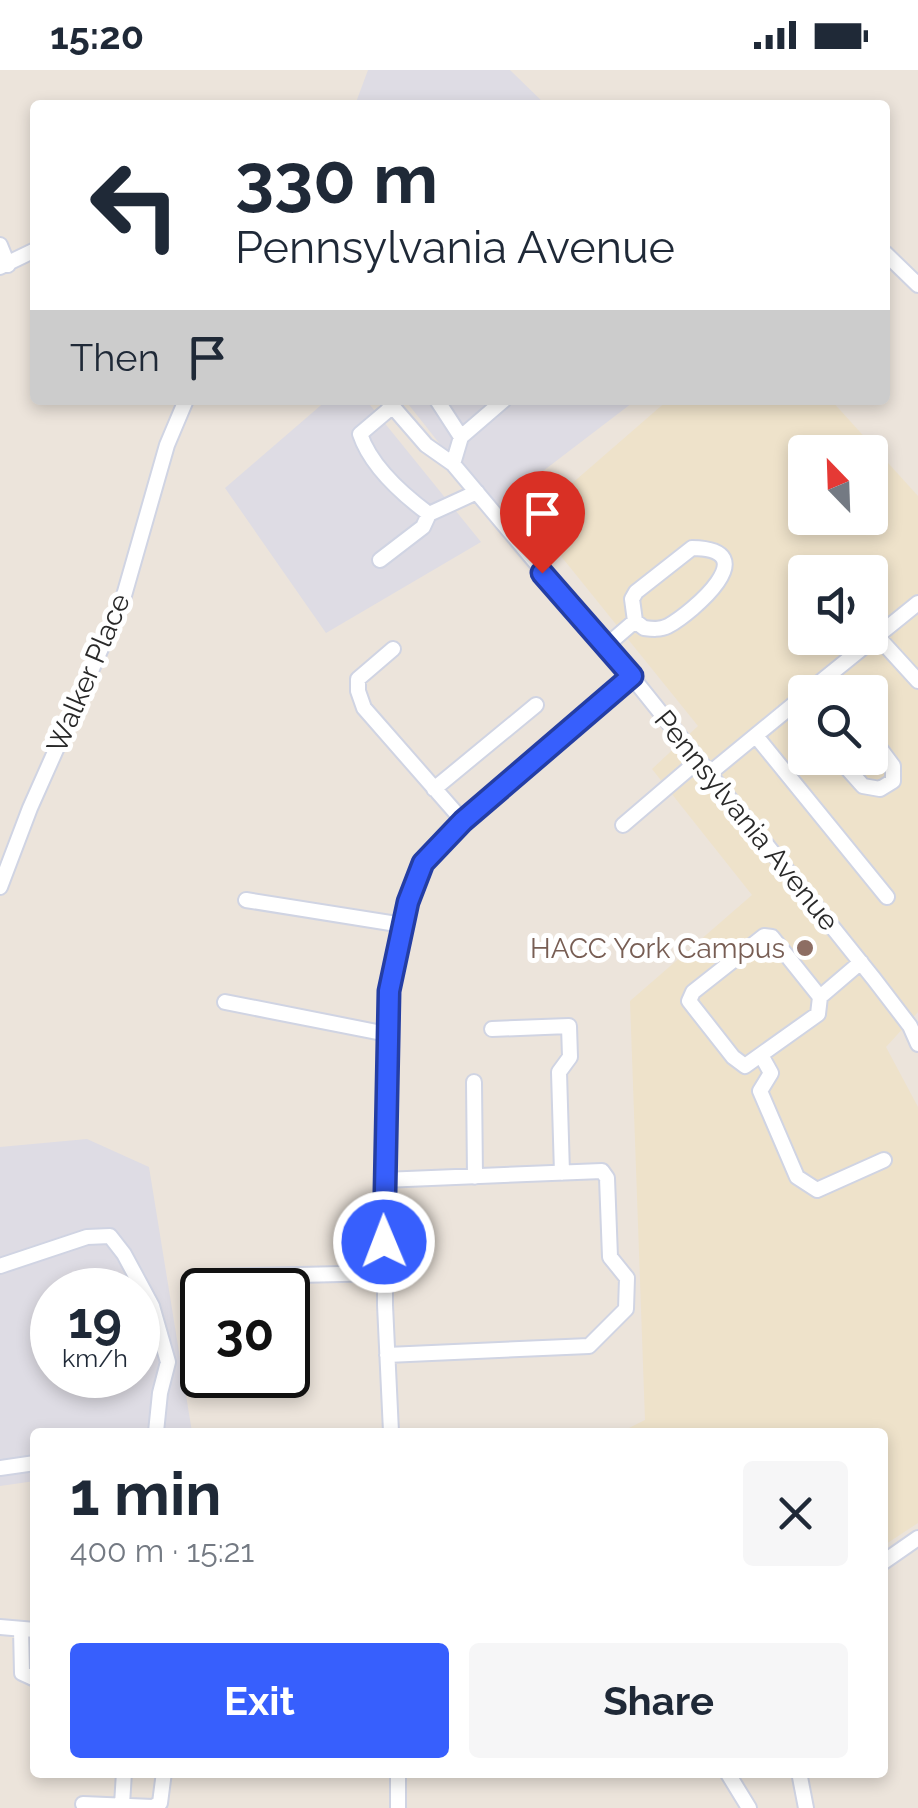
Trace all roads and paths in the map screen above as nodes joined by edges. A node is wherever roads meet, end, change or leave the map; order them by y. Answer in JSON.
{"nodes":[{"id":1,"x":0,"y":244,"type":"edge"},
{"id":2,"x":30,"y":253,"type":"edge"},
{"id":3,"x":890,"y":257,"type":"edge"},
{"id":4,"x":4,"y":266,"type":"edge"},
{"id":5,"x":918,"y":285,"type":"edge"},
{"id":6,"x":184,"y":405,"type":"edge"},
{"id":7,"x":388,"y":405,"type":"edge"},
{"id":8,"x":392,"y":405,"type":"edge"},
{"id":9,"x":440,"y":405,"type":"edge"},
{"id":10,"x":498,"y":405,"type":"edge"},
{"id":11,"x":461,"y":437,"type":"junction"},
{"id":12,"x":453,"y":464,"type":"junction"},
{"id":13,"x":477,"y":492,"type":"junction"},
{"id":14,"x":430,"y":514,"type":"junction"},
{"id":15,"x":380,"y":560,"type":"dead end"},
{"id":16,"x":918,"y":602,"type":"edge"},
{"id":17,"x":635,"y":622,"type":"junction"},
{"id":18,"x":888,"y":627,"type":"edge"},
{"id":19,"x":606,"y":646,"type":"junction"},
{"id":20,"x":888,"y":648,"type":"edge"},
{"id":21,"x":393,"y":649,"type":"dead end"},
{"id":22,"x":858,"y":655,"type":"edge"},
{"id":23,"x":839,"y":675,"type":"edge"},
{"id":24,"x":632,"y":676,"type":"junction"},
{"id":25,"x":918,"y":681,"type":"edge"},
{"id":26,"x":536,"y":705,"type":"dead end"},
{"id":27,"x":788,"y":709,"type":"edge"},
{"id":28,"x":756,"y":736,"type":"junction"},
{"id":29,"x":888,"y":759,"type":"edge"},
{"id":30,"x":699,"y":760,"type":"junction"},
{"id":31,"x":710,"y":773,"type":"junction"},
{"id":32,"x":853,"y":775,"type":"edge"},
{"id":33,"x":434,"y":788,"type":"junction"},
{"id":34,"x":463,"y":821,"type":"junction"},
{"id":35,"x":623,"y":825,"type":"dead end"},
{"id":36,"x":0,"y":887,"type":"edge"},
{"id":37,"x":887,"y":897,"type":"dead end"},
{"id":38,"x":246,"y":900,"type":"dead end"},
{"id":39,"x":402,"y":926,"type":"junction"},
{"id":40,"x":861,"y":962,"type":"junction"},
{"id":41,"x":820,"y":997,"type":"junction"},
{"id":42,"x":226,"y":1002,"type":"dead end"},
{"id":43,"x":492,"y":1029,"type":"dead end"},
{"id":44,"x":387,"y":1034,"type":"junction"},
{"id":45,"x":918,"y":1044,"type":"edge"},
{"id":46,"x":762,"y":1054,"type":"junction"},
{"id":47,"x":474,"y":1082,"type":"dead end"},
{"id":48,"x":884,"y":1160,"type":"dead end"},
{"id":49,"x":562,"y":1173,"type":"junction"},
{"id":50,"x":475,"y":1176,"type":"junction"},
{"id":51,"x":383,"y":1180,"type":"junction"},
{"id":52,"x":0,"y":1266,"type":"edge"},
{"id":53,"x":384,"y":1273,"type":"junction"},
{"id":54,"x":310,"y":1274,"type":"edge"},
{"id":55,"x":387,"y":1355,"type":"junction"},
{"id":56,"x":157,"y":1428,"type":"edge"},
{"id":57,"x":390,"y":1428,"type":"edge"},
{"id":58,"x":30,"y":1464,"type":"edge"},
{"id":59,"x":0,"y":1468,"type":"edge"},
{"id":60,"x":918,"y":1538,"type":"edge"},
{"id":61,"x":888,"y":1559,"type":"edge"},
{"id":62,"x":0,"y":1627,"type":"edge"},
{"id":63,"x":28,"y":1629,"type":"edge"},
{"id":64,"x":30,"y":1677,"type":"edge"},
{"id":65,"x":124,"y":1778,"type":"edge"},
{"id":66,"x":163,"y":1778,"type":"edge"},
{"id":67,"x":398,"y":1778,"type":"edge"},
{"id":68,"x":731,"y":1778,"type":"edge"},
{"id":69,"x":800,"y":1778,"type":"edge"},
{"id":70,"x":83,"y":1804,"type":"dead end"},
{"id":71,"x":122,"y":1804,"type":"junction"},
{"id":72,"x":398,"y":1808,"type":"edge"},
{"id":73,"x":749,"y":1808,"type":"edge"},
{"id":74,"x":806,"y":1808,"type":"edge"}],
"edges":[{"from":1,"to":4,"type":"street"},
{"from":2,"to":4,"type":"street"},
{"from":3,"to":5,"type":"street"},
{"from":6,"to":36,"type":"street","name":"Walker Place"},
{"from":7,"to":14,"type":"street"},
{"from":8,"to":12,"type":"street","name":"Pennsylvania Avenue"},
{"from":9,"to":11,"type":"street"},
{"from":10,"to":11,"type":"street"},
{"from":11,"to":12,"type":"street"},
{"from":12,"to":13,"type":"street","name":"Pennsylvania Avenue"},
{"from":13,"to":14,"type":"street"},
{"from":13,"to":19,"type":"street","name":"Pennsylvania Avenue"},
{"from":14,"to":15,"type":"street"},
{"from":16,"to":18,"type":"street"},
{"from":17,"to":17,"type":"street"},
{"from":17,"to":19,"type":"street"},
{"from":19,"to":24,"type":"street","name":"Pennsylvania Avenue"},
{"from":20,"to":25,"type":"street"},
{"from":21,"to":33,"type":"street"},
{"from":22,"to":23,"type":"street"},
{"from":24,"to":30,"type":"street","name":"Pennsylvania Avenue"},
{"from":24,"to":34,"type":"street"},
{"from":26,"to":33,"type":"street"},
{"from":27,"to":28,"type":"street"},
{"from":28,"to":31,"type":"street"},
{"from":28,"to":37,"type":"street"},
{"from":29,"to":32,"type":"street"},
{"from":30,"to":31,"type":"street","name":"Pennsylvania Avenue"},
{"from":30,"to":35,"type":"street"},
{"from":31,"to":40,"type":"street","name":"Pennsylvania Avenue"},
{"from":33,"to":34,"type":"street"},
{"from":34,"to":39,"type":"street"},
{"from":38,"to":39,"type":"street"},
{"from":39,"to":44,"type":"street"},
{"from":40,"to":41,"type":"street"},
{"from":40,"to":45,"type":"street","name":"Pennsylvania Avenue"},
{"from":41,"to":46,"type":"street"},
{"from":41,"to":46,"type":"street"},
{"from":42,"to":44,"type":"street"},
{"from":43,"to":49,"type":"street"},
{"from":44,"to":51,"type":"street"},
{"from":46,"to":48,"type":"street"},
{"from":47,"to":50,"type":"street"},
{"from":49,"to":50,"type":"street"},
{"from":49,"to":55,"type":"street"},
{"from":50,"to":51,"type":"street"},
{"from":51,"to":53,"type":"street"},
{"from":52,"to":56,"type":"street"},
{"from":53,"to":54,"type":"street"},
{"from":53,"to":55,"type":"street"},
{"from":55,"to":57,"type":"street"},
{"from":58,"to":59,"type":"street"},
{"from":60,"to":61,"type":"street"},
{"from":62,"to":63,"type":"street"},
{"from":63,"to":64,"type":"street"},
{"from":65,"to":71,"type":"street"},
{"from":66,"to":71,"type":"street"},
{"from":67,"to":72,"type":"street"},
{"from":68,"to":73,"type":"street"},
{"from":69,"to":74,"type":"street"},
{"from":70,"to":71,"type":"street"}]}
